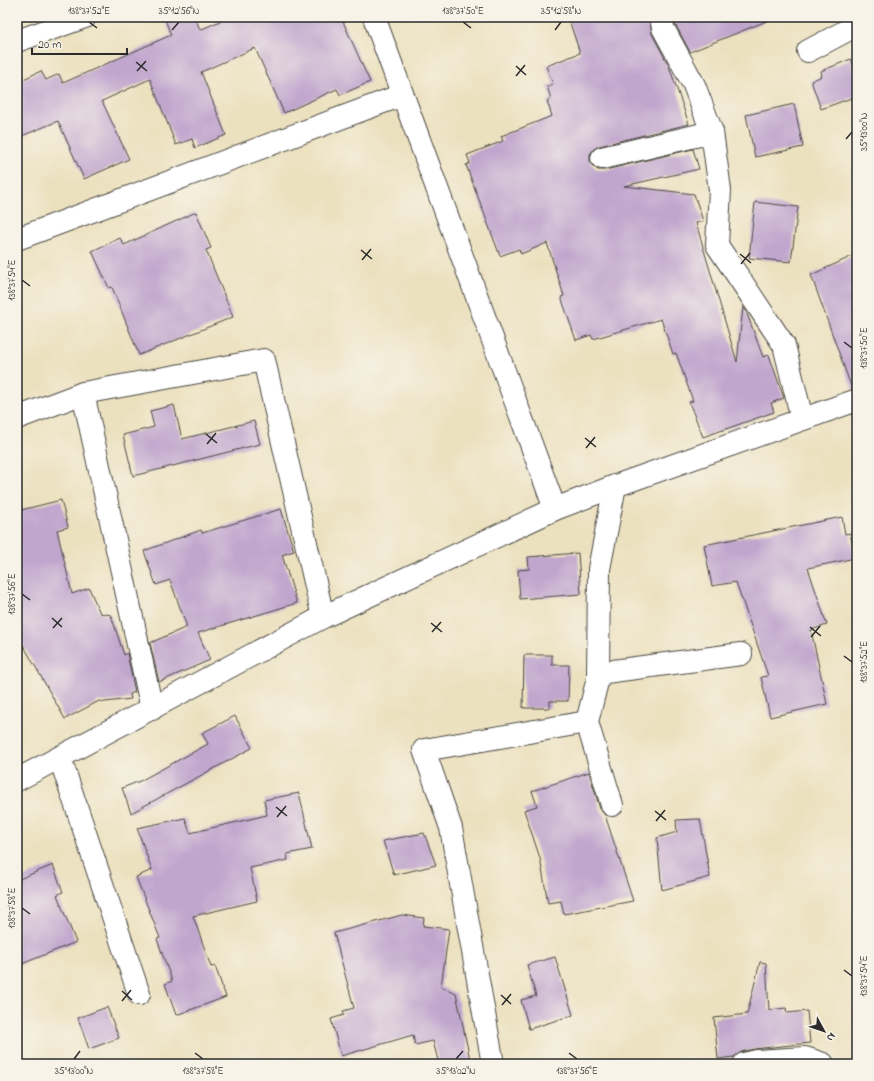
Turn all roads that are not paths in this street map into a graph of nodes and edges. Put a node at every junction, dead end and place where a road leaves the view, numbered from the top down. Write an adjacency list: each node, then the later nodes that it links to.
1 (85, 17): 5 (street)
2 (374, 17): 7 (street)
3 (661, 17): 8 (street)
4 (857, 25): 6 (street)
5 (17, 41)
6 (808, 51)
7 (402, 95): 10 (street); 16 (street)
8 (712, 132): 9 (street); 14 (street)
9 (602, 158)
10 (17, 239)
11 (83, 392): 13 (street); 17 (street); 20 (street)
12 (857, 400): 14 (street)
13 (17, 418)
14 (802, 419): 15 (street)
15 (615, 486): 16 (street); 19 (street)
16 (555, 509): 17 (street)
17 (323, 617): 20 (street)
18 (741, 654): 19 (street)
19 (598, 673): 21 (street)
20 (152, 709): 22 (street)
21 (586, 722): 24 (street); 27 (street)
22 (60, 758): 23 (street); 25 (street)
23 (17, 780)
24 (612, 805)
25 (139, 994)
26 (811, 1062): 28 (street)
27 (493, 1064)
28 (744, 1064)

